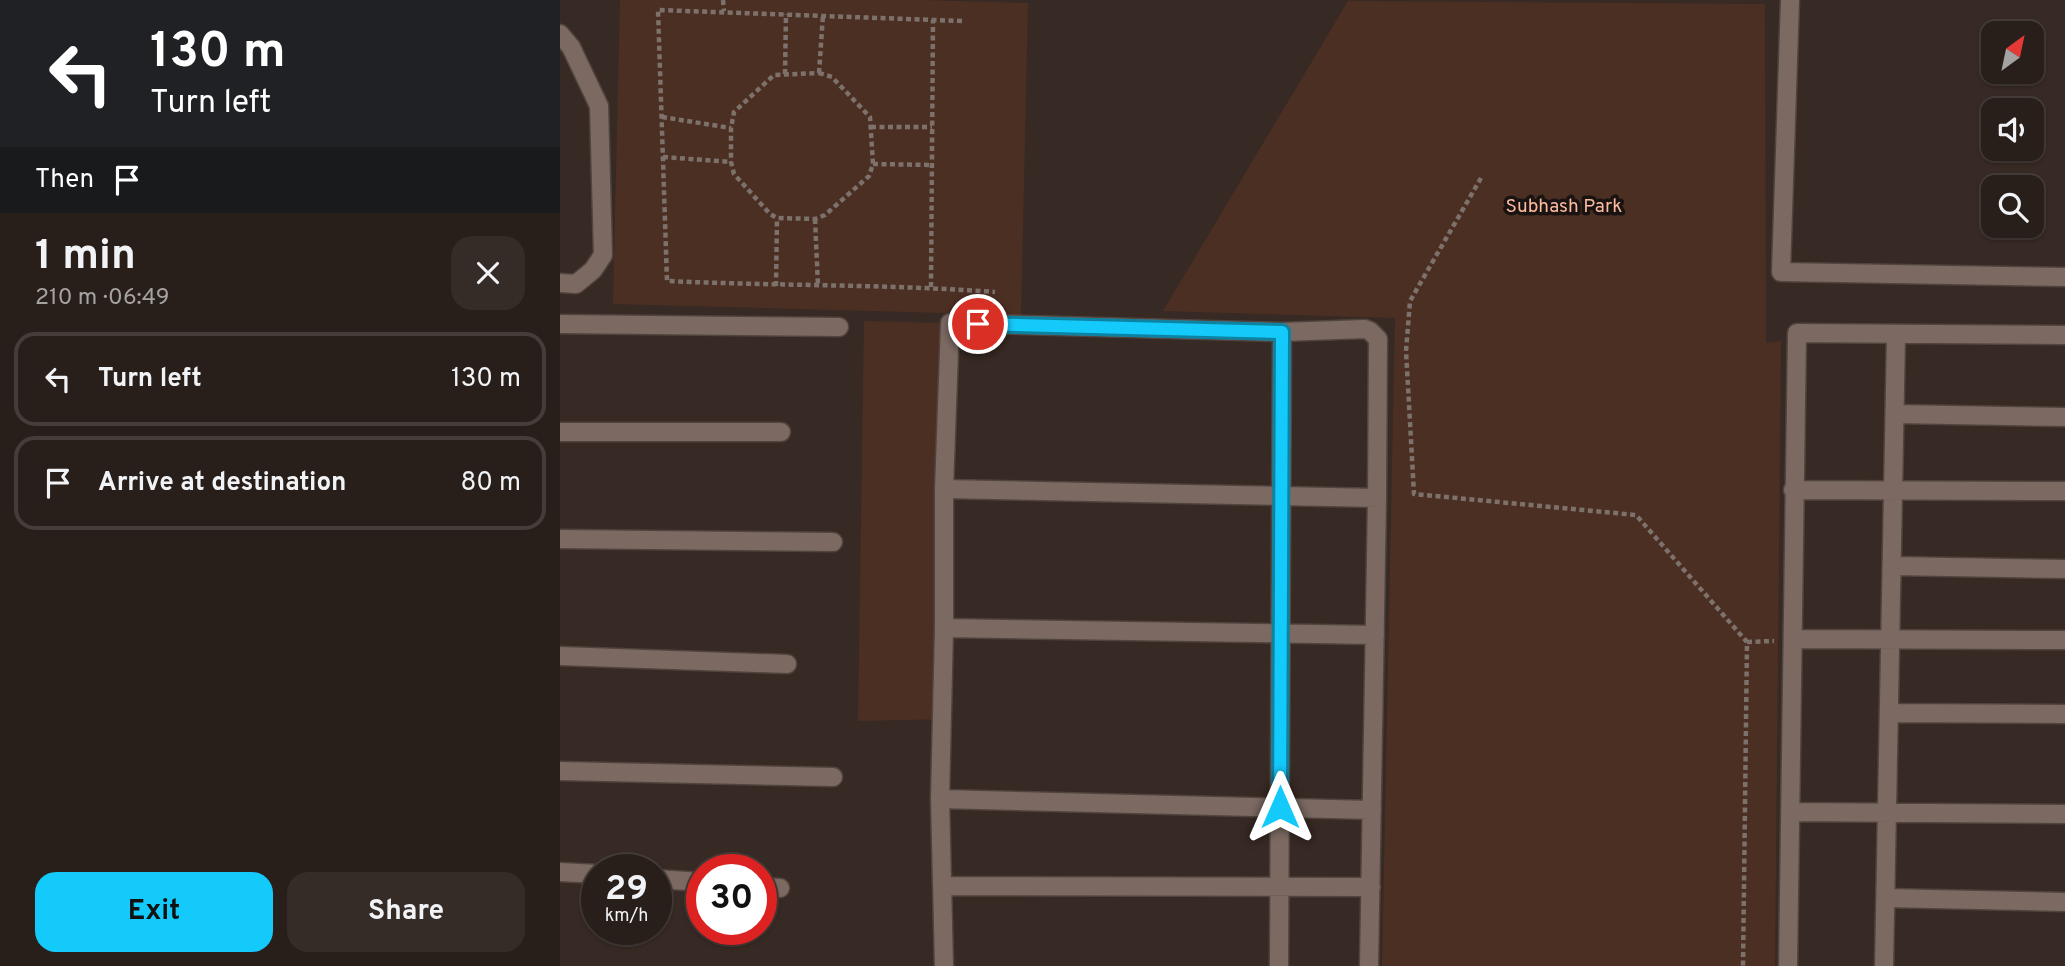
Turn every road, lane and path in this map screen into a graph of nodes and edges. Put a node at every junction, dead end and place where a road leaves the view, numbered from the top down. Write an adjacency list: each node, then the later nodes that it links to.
1 (723, 0): 3 (path)
2 (1790, 0): 22 (street)
3 (724, 11): 4 (path); 11 (path)
4 (786, 14): 5 (path); 10 (path)
5 (823, 15): 6 (path); 9 (path)
6 (933, 20): 7 (path); 13 (path)
7 (962, 21)
8 (560, 34): 23 (street)
9 (819, 73): 10 (path); 12 (path)
10 (785, 74): 14 (path)
11 (662, 117): 14 (path); 15 (path)
12 (871, 127): 13 (path); 17 (path)
13 (932, 127): 18 (path)
14 (730, 128): 16 (path)
15 (663, 157): 16 (path); 24 (path)
16 (731, 162): 20 (path)
17 (873, 164): 18 (path); 21 (path)
18 (932, 165): 26 (path)
19 (1481, 178): 77 (path)
20 (778, 218): 21 (path); 24 (path)
21 (815, 219): 25 (path)
22 (2065, 277)
23 (560, 283)
24 (776, 286): 25 (path)
25 (818, 286): 26 (path)
26 (931, 287): 27 (path)
27 (995, 292)
28 (560, 324): 29 (street)
29 (839, 327)
30 (1282, 332): 37 (street); 41 (street); 42 (street)
31 (1896, 335): 32 (street); 33 (street); 38 (street)
32 (2065, 335)
33 (1895, 414): 34 (street); 39 (street)
34 (2065, 417)
35 (560, 432): 36 (street)
36 (781, 432)
37 (944, 489): 41 (street); 47 (street)
38 (1793, 489): 39 (street); 50 (street)
39 (1893, 490): 40 (street); 45 (street)
40 (2065, 491)
41 (1281, 495): 42 (street); 48 (street)
42 (1377, 498): 49 (street)
43 (560, 539): 44 (street)
44 (833, 542)
45 (1892, 566): 46 (street); 51 (street)
46 (2065, 569)
47 (944, 628): 48 (street); 59 (street)
48 (1281, 634): 49 (street); 60 (street)
49 (1375, 635): 61 (street)
50 (1793, 639): 51 (street); 62 (street)
51 (1890, 640): 52 (street); 55 (street)
52 (2065, 640)
53 (560, 656): 54 (street)
54 (787, 664)
55 (1889, 713): 56 (street); 63 (street)
56 (2065, 714)
57 (560, 771): 58 (street)
58 (833, 777)
59 (940, 799): 60 (street); 67 (street)
60 (1280, 807): 61 (street); 71 (street)
61 (1372, 810): 68 (street)
62 (1790, 812): 63 (street); 78 (street)
63 (1887, 812): 64 (street); 72 (street)
64 (2065, 814)
65 (560, 872): 66 (street)
66 (581, 873)
67 (942, 886): 71 (street); 74 (street)
68 (1371, 887): 71 (street); 76 (street)
69 (777, 888): 70 (street)
70 (780, 888)
71 (1279, 888): 75 (street)
72 (1886, 898): 73 (street); 79 (street)
73 (2065, 902)
74 (944, 966)
75 (1279, 966)
76 (1369, 966)
77 (1743, 966)
78 (1788, 966)
79 (1884, 966)

